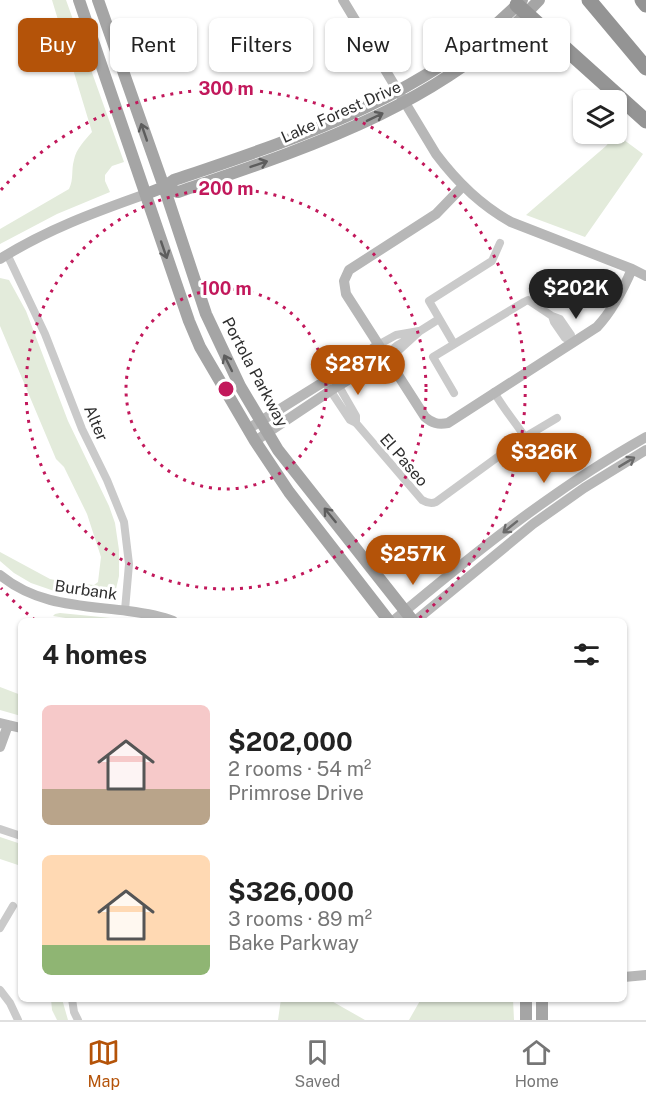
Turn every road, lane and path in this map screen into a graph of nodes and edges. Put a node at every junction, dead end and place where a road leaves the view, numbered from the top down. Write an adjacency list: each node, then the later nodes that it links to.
1 (79, 0): 15 (main road, Portola Parkway)
2 (98, 0): 14 (main road, Portola Parkway, one-way to 2)
3 (344, 0): 10 (main road)
4 (539, 0): 8 (main road, Lake Forest Drive)
5 (589, 0): 9 (highway)
6 (642, 0): 7 (highway)
7 (646, 5)
8 (522, 6): 10 (main road, Lake Forest Drive); 11 (main road, Lake Forest Drive); 12 (highway)
9 (646, 68)
10 (398, 91): 11 (main road); 14 (main road, Lake Forest Drive)
11 (405, 102): 13 (main road); 14 (main road, Lake Forest Drive, one-way to 11)
12 (646, 121)
13 (463, 186): 18 (main road); 24 (main road)
14 (164, 187): 15 (main road, Lake Forest Drive); 30 (main road, Portola Parkway, one-way to 14)
15 (146, 194): 17 (main road, Lake Forest Drive); 31 (main road, Portola Parkway, one-way to 31)
16 (500, 243): 20 (street)
17 (3, 256): 40 (street, Alter)
18 (632, 269): 19 (main road); 22 (main road)
19 (646, 276)
20 (439, 319): 21 (street); 23 (street)
21 (420, 331): 24 (street); 25 (street)
22 (571, 341): 23 (street); 27 (main road)
23 (454, 344): 28 (street)
24 (378, 345): 25 (main road); 26 (main road)
25 (386, 357): 26 (main road); 27 (main road)
26 (331, 384): 30 (main road); 32 (main road); 33 (street, El Paseo)
27 (496, 391): 33 (street)
28 (454, 393)
29 (557, 418): 33 (street, El Paseo)
30 (260, 421): 31 (main road); 32 (main road, Portola Parkway)
31 (248, 429): 35 (main road, Portola Parkway)
32 (268, 433): 35 (main road); 43 (main road, Portola Parkway, one-way to 32)
33 (525, 437)
34 (646, 437): 37 (main road)
35 (255, 441): 42 (main road, Portola Parkway)
36 (646, 450): 38 (main road, one-way to 36)
37 (579, 478): 38 (main road); 43 (main road, one-way to 43)
38 (533, 524): 43 (main road)
39 (0, 575): 40 (main road, Burbank)
40 (125, 610): 41 (main road, Burbank)
41 (163, 618)
42 (387, 618)
43 (411, 618)
44 (4, 724): 45 (main road)
45 (0, 747)
46 (0, 829): 47 (street)
47 (18, 835)
48 (14, 906): 49 (street)
49 (0, 928)
50 (646, 975): 51 (main road)
51 (627, 977)
52 (0, 990): 56 (street)
53 (72, 1002): 57 (street)
54 (526, 1002): 58 (main road)
55 (542, 1002): 59 (main road)
56 (18, 1020)
57 (78, 1020)
58 (526, 1020)
59 (542, 1020)

